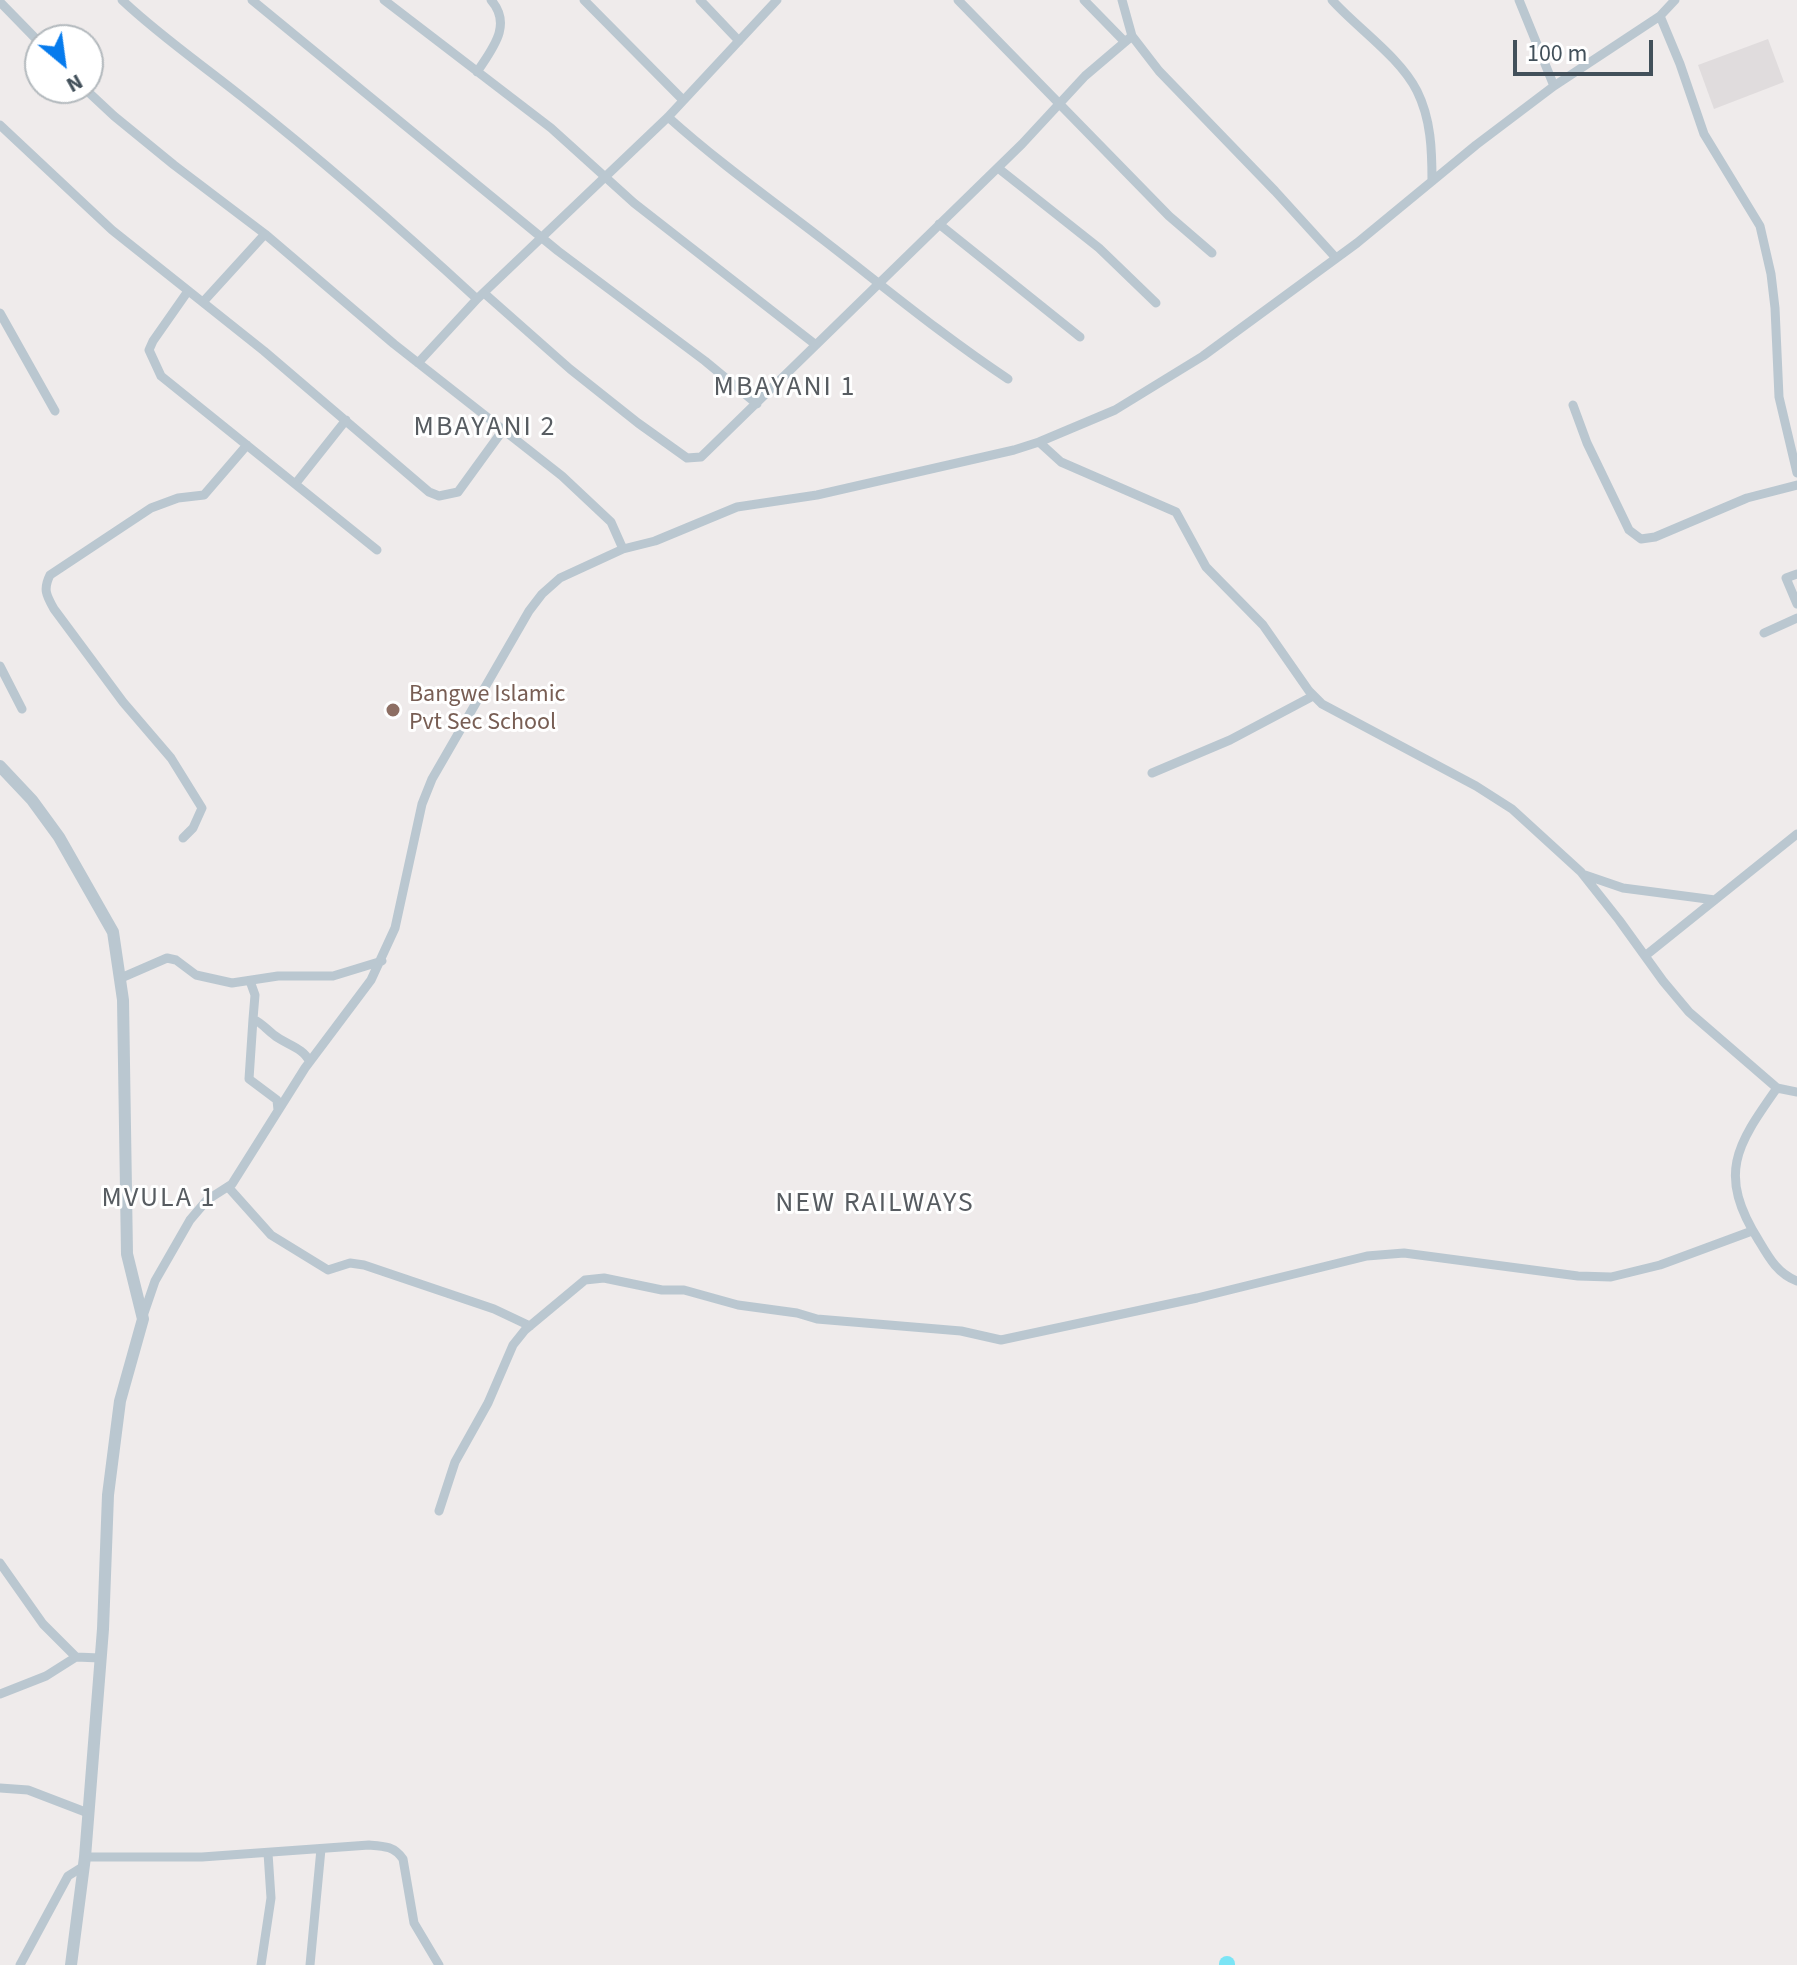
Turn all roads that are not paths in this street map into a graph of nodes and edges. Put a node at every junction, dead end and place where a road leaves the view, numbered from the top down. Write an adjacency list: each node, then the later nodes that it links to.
1 (122, 0): 36 (street)
2 (252, 0): 31 (street)
3 (384, 0): 19 (street)
4 (491, 0): 19 (street)
5 (584, 0): 21 (street)
6 (700, 0): 18 (street)
7 (777, 0): 18 (street)
8 (958, 0): 22 (street)
9 (1084, 0): 17 (street)
10 (1122, 0): 17 (street)
11 (1332, 0): 28 (street)
12 (1519, 0): 20 (street)
13 (1675, 0): 15 (street)
14 (0, 2): 16 (street)
15 (1660, 16): 20 (street); 51 (street)
16 (24, 27)
17 (1128, 39): 22 (street); 33 (street)
18 (739, 41): 21 (street)
19 (477, 72): 27 (street)
20 (1554, 86): 28 (street)
21 (683, 100): 24 (street)
22 (1059, 103): 26 (street); 32 (street)
23 (101, 104): 30 (street)
24 (668, 117): 27 (street); 34 (street)
25 (0, 125): 35 (street)
26 (998, 168): 29 (street); 38 (street)
27 (605, 177): 31 (street); 41 (street)
28 (1432, 181): 33 (street)
29 (939, 224): 34 (street); 40 (street)
30 (265, 234): 37 (street); 42 (street)
31 (542, 237): 36 (street); 44 (street)
32 (1212, 253)
33 (1336, 258): 49 (street)
34 (880, 283): 41 (street); 43 (street)
35 (188, 291): 37 (street); 50 (street)
36 (480, 296): 42 (street); 44 (street)
37 (203, 302): 47 (street)
38 (1156, 303)
39 (0, 313): 46 (street)
40 (1080, 337)
41 (816, 345): 44 (street)
42 (418, 363): 48 (street)
43 (1008, 379)
44 (757, 404)
45 (1573, 405): 53 (street)
46 (55, 411)
47 (346, 420): 48 (street); 52 (street)
48 (503, 430): 54 (street)
49 (1039, 442): 54 (street); 61 (street)
50 (247, 445): 52 (street); 66 (street)
51 (1797, 473)
52 (296, 483): 55 (street)
53 (1797, 485)
54 (623, 549): 70 (street)
55 (377, 550)
56 (1797, 574): 57 (street)
57 (1797, 604)
58 (1797, 618): 59 (street)
59 (1764, 633)
60 (0, 666): 62 (street)
61 (1313, 696): 64 (street); 67 (street)
62 (22, 709)
63 (0, 766): 71 (street)
64 (1152, 773)
65 (1797, 834): 68 (street)
66 (183, 838)
67 (1581, 872): 68 (street); 69 (street)
68 (1715, 900): 69 (street)
69 (1645, 956): 75 (street)
70 (382, 961): 72 (street); 74 (street)
71 (121, 978): 72 (street); 81 (street)
72 (250, 981): 73 (street)
73 (253, 1019): 74 (street); 77 (street)
74 (309, 1061): 77 (street)
75 (1777, 1088): 76 (street); 79 (street)
76 (1797, 1092)
77 (278, 1110): 78 (street)
78 (229, 1188): 81 (street); 82 (street)
79 (1752, 1231): 80 (street); 82 (street)
80 (1797, 1281)
81 (143, 1319): 86 (street)
82 (530, 1326): 83 (street)
83 (439, 1511)
84 (0, 1563): 85 (street)
85 (76, 1657): 86 (street); 87 (street)
86 (100, 1658): 89 (street)
87 (0, 1694)
88 (0, 1788): 89 (street)
89 (88, 1813): 92 (street)
90 (321, 1849): 91 (street); 96 (street); 97 (street)
91 (268, 1853): 92 (street); 95 (street)
92 (84, 1862): 93 (street); 94 (street)
93 (20, 1965)
94 (71, 1965)
95 (261, 1965)
96 (310, 1965)
97 (439, 1965)

